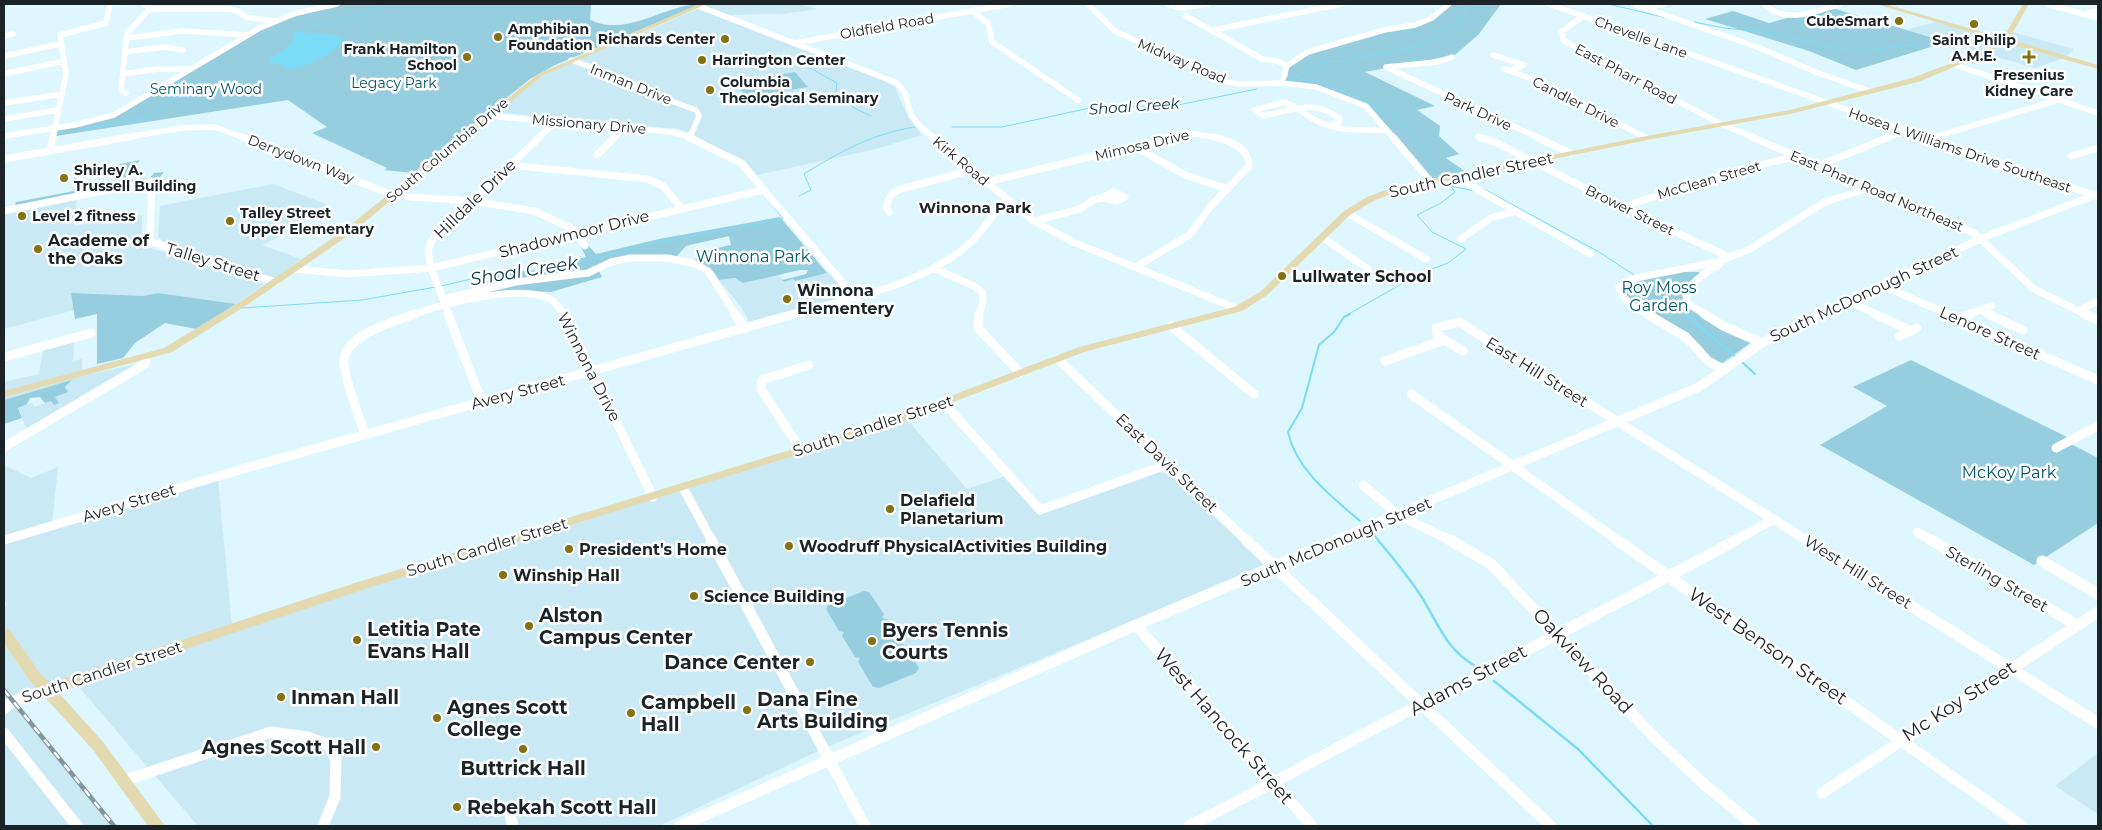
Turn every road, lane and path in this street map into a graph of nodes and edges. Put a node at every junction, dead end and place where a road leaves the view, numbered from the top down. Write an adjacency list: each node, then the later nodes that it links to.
1 (110, 4): 40 (street)
2 (144, 4): 24 (street)
3 (337, 4): 20 (street)
4 (979, 4): 22 (street)
5 (1010, 4): 22 (street, Oldfield Road)
6 (1088, 4): 57 (street, Midway Road)
7 (1168, 4): 8 (street)
8 (1209, 4)
9 (1342, 4): 33 (street)
10 (1448, 4): 49 (street)
11 (1549, 4): 30 (street, Chevelle Lane)
12 (1633, 4): 23 (street)
13 (1664, 4): 23 (street)
14 (1764, 4): 15 (street)
15 (1840, 4)
16 (1879, 4): 38 (main road)
17 (2026, 4): 38 (main road)
18 (2047, 4): 28 (street)
19 (701, 5): 39 (street, Kirk Road); 46 (main road, South Columbia Drive)
20 (314, 6): 32 (street)
21 (206, 8): 24 (street); 27 (street); 32 (street)
22 (986, 8): 26 (street, Oldfield Road)
23 (1645, 8): 58 (street)
24 (150, 9): 37 (street)
25 (2098, 10): 28 (street)
26 (972, 11): 39 (street, Oldfield Road); 61 (street)
27 (194, 14)
28 (2083, 14): 31 (street)
29 (1186, 16): 33 (street)
30 (1584, 16): 64 (street, Chevelle Lane); 72 (street, East Pharr Road)
31 (2098, 18)
32 (275, 21): 35 (street)
33 (1213, 30): 49 (street)
34 (13, 34): 36 (street)
35 (247, 35): 37 (street); 53 (street)
36 (4, 36)
37 (127, 38): 42 (street)
38 (2005, 40): 48 (main road, South Candler Street); 51 (main road)
39 (794, 43): 94 (street, Kirk Road)
40 (60, 44): 44 (street); 47 (street)
41 (183, 50): 42 (street)
42 (125, 52): 56 (street)
43 (1493, 55): 54 (street)
44 (4, 56)
45 (1452, 57): 50 (street)
46 (570, 60): 69 (main road, South Columbia Drive); 79 (street, Inman Drive)
47 (64, 61): 55 (street); 60 (street)
48 (1954, 65): 58 (main road, South Candler Street); 62 (street)
49 (1287, 66): 57 (street)
50 (1386, 67): 86 (street, Park Drive)
51 (2098, 67)
52 (1504, 68): 54 (street, Candler Drive)
53 (189, 69): 56 (street); 65 (street)
54 (1510, 71): 81 (street, Candler Drive)
55 (4, 74)
56 (123, 74): 59 (street)
57 (1282, 83): 76 (street, Midway Road)
58 (1869, 91): 64 (main road, South Candler Street)
59 (126, 93)
60 (62, 94): 63 (street); 67 (street)
61 (1078, 100)
62 (2058, 100): 68 (street); 82 (street)
63 (4, 102)
64 (1823, 103): 72 (main road, South Candler Street); 77 (street, Hosea L Williams Drive Southeast)
65 (124, 109): 73 (street)
66 (1297, 109): 66 (street); 74 (street); 74 (street)
67 (58, 110): 70 (street); 73 (street)
68 (2098, 113)
69 (488, 116): 71 (street, Missionary Drive); 102 (main road, South Columbia Drive)
70 (4, 119)
71 (557, 121): 75 (street, Missionary Drive); 92 (street, Hilldale Drive)
72 (1721, 124): 81 (main road, South Candler Street); 88 (street, East Pharr Road Northeast)
73 (55, 126): 78 (street); 85 (street)
74 (1329, 126): 76 (street)
75 (625, 127): 79 (street, Missionary Drive); 87 (street)
76 (1387, 130): 96 (street, Midway Road)
77 (1905, 131): 82 (street, Hosea L Williams Drive Southeast); 93 (street)
78 (4, 135)
79 (690, 137): 101 (street)
80 (1478, 137): 91 (street, Brower Street)
81 (1647, 138): 86 (main road, South Candler Street)
82 (1929, 140): 103 (street, Hosea L Williams Drive Southeast)
83 (1134, 146): 98 (street, Mimosa Drive); 100 (street); 100 (street, Mimosa Drive)
84 (2098, 148): 89 (street)
85 (50, 151): 90 (street, Derrydown Way); 102 (street, Derrydown Way)
86 (1570, 153): 91 (main road, South Candler Street)
87 (597, 155)
88 (1796, 156): 93 (street, East Pharr Road Northeast); 107 (street, McClean Street)
89 (2071, 156)
90 (4, 158)
91 (1531, 162): 95 (main road, South Candler Street); 107 (street, Brower Street)
92 (509, 165): 106 (street, Hilldale Drive); 108 (street)
93 (1818, 166): 99 (street, East Pharr Road Northeast)
94 (972, 170): 98 (street, Kirk Road); 112 (street)
95 (1456, 176): 96 (main road, South Candler Street); 111 (street)
96 (1439, 180): 114 (main road, South Candler Street)
97 (152, 181): 110 (street); 129 (street, Talley Street)
98 (987, 182): 105 (street, Kirk Road)
99 (1869, 188): 118 (street, East Pharr Road Northeast); 122 (street)
100 (1228, 189): 124 (street, Mimosa Drive)
101 (763, 190): 108 (street, Shadowmoor Drive); 131 (street)
102 (393, 194): 106 (street, Derrydown Way); 127 (main road, South Columbia Drive)
103 (2097, 196): 118 (street, South McDonough Street)
104 (1102, 198): 115 (street)
105 (1007, 199): 109 (street, Kirk Road); 113 (street, Avery Street)
106 (472, 201): 116 (street, Derrydown Way); 125 (street, Hilldale Drive)
107 (1622, 207): 122 (street, Brower Street)
108 (681, 208): 116 (street, Shadowmoor Drive)
109 (1021, 210): 113 (street); 115 (street, Kirk Road)
110 (4, 211)
111 (1516, 211): 119 (street); 121 (street)
112 (889, 212)
113 (996, 212): 126 (street, Avery Street)
114 (1347, 213): 117 (main road, South Candler Street); 123 (street)
115 (1034, 221): 124 (street, Kirk Road)
116 (576, 234): 120 (street, Derrydown Way); 125 (street, Shadowmoor Drive)
117 (1322, 237): 128 (street); 136 (main road, South Candler Street)
118 (1982, 238): 130 (street, South McDonough Street); 138 (street, East Pharr Road Northeast)
119 (1461, 239)
120 (585, 246)
121 (1590, 254)
122 (1729, 257): 147 (street); 153 (street)
123 (1426, 259)
124 (1136, 267): 136 (street, Kirk Road)
125 (431, 268): 127 (street, Shadowmoor Drive); 134 (street, Hilldale Drive)
126 (933, 268): 131 (street, Avery Street); 157 (street)
127 (294, 269): 129 (main road, South Columbia Drive)
128 (1368, 269)
129 (276, 282): 150 (main road, South Columbia Drive)
130 (1881, 285): 132 (street, South McDonough Street); 139 (street, Lenore Street)
131 (856, 298): 142 (street, Avery Street)
132 (1846, 300): 145 (street); 147 (street, South McDonough Street)
133 (2098, 301): 138 (street)
134 (445, 303): 142 (street); 156 (street, Winnona Drive); 163 (street, Hilldale Drive); 167 (street, Winnona Drive)
135 (1991, 306): 137 (street)
136 (1238, 309): 141 (main road, South Candler Street)
137 (1980, 310): 139 (street); 143 (street)
138 (2078, 311): 140 (street, East Pharr Road Northeast)
139 (1957, 319): 159 (street, Lenore Street)
140 (2098, 320)
141 (1171, 326): 151 (main road, South Candler Street); 161 (street)
142 (745, 329): 156 (street, Avery Street)
143 (2023, 330)
144 (90, 334): 149 (street)
145 (1898, 336)
146 (1444, 340): 148 (street); 152 (street); 165 (street, East Hill Street)
147 (1762, 343): 155 (street, South McDonough Street)
148 (1463, 352)
149 (4, 357)
150 (145, 358): 160 (main road); 168 (street, South Columbia Drive)
151 (1058, 360): 157 (main road, South Candler Street); 171 (street, East Davis Street)
152 (1385, 361)
153 (1708, 361): 155 (street); 158 (street)
154 (809, 365): 170 (street)
155 (1725, 370): 158 (street, South McDonough Street)
156 (592, 372): 163 (street, Avery Street); 175 (street, Winnona Drive)
157 (1020, 373): 164 (main road, South Candler Street)
158 (1711, 379): 165 (street, South McDonough Street)
159 (2098, 380)
160 (4, 394)
161 (1254, 394)
162 (1411, 394): 172 (street, West Benson Street)
163 (482, 402): 167 (street, Avery Street)
164 (944, 403): 170 (main road, South Candler Street); 171 (street)
165 (1617, 421): 172 (street, South McDonough Street); 177 (street, West Hill Street)
166 (2098, 427): 169 (street)
167 (365, 435): 179 (street, Avery Street)
168 (4, 447)
169 (2056, 448)
170 (801, 450): 174 (main road, South Candler Street)
171 (1169, 464): 181 (street, East Davis Street)
172 (1514, 466): 176 (street, South McDonough Street); 182 (street, West Benson Street)
173 (1363, 485): 176 (street, Oakview Road)
174 (683, 488): 175 (main road, South Candler Street); 196 (street)
175 (653, 497): 190 (main road, South Candler Street)
176 (1398, 515): 181 (street, South McDonough Street); 188 (street, Oakview Road)
177 (1774, 519): 182 (street, Adams Street); 189 (street, West Hill Street)
178 (1917, 532): 186 (street, Sterling Street)
179 (4, 540)
180 (2042, 561): 183 (street)
181 (1276, 568): 185 (street, South McDonough Street); 192 (street, East Davis Street)
182 (1669, 577): 188 (street, Adams Street); 195 (street, West Benson Street)
183 (2098, 594)
184 (2098, 612): 186 (street, Mc Koy Street)
185 (1136, 626): 196 (street, South McDonough Street); 198 (street, West Hancock Street)
186 (2076, 626): 189 (street, Mc Koy Street)
187 (4, 633): 190 (main road)
188 (1557, 633): 192 (street, Adams Street); 212 (street, Oakview Road)
189 (2010, 668): 193 (street, West Hill Street); 195 (street, Mc Koy Street)
190 (47, 690): 191 (street, South Candler Street); 197 (main road)
191 (7, 704)
192 (1422, 704): 198 (street, Adams Street); 211 (street, East Davis Street)
193 (2098, 723)
194 (4, 733): 202 (street)
195 (1901, 739): 199 (street, Mc Koy Street); 213 (street, West Benson Street)
196 (830, 760): 207 (street, South McDonough Street); 208 (street)
197 (123, 781): 200 (main road); 205 (street)
198 (1274, 784): 209 (street, Adams Street); 210 (street, West Hancock Street)
199 (1822, 792)
200 (141, 804): 203 (main road); 204 (main road)
201 (509, 811): 206 (street)
202 (77, 826)
203 (157, 826)
204 (164, 826)
205 (323, 826)
206 (513, 826)
207 (680, 826)
208 (865, 826)
209 (1189, 826)
210 (1312, 826)
211 (1551, 826)
212 (1755, 826)
213 (2022, 826)

